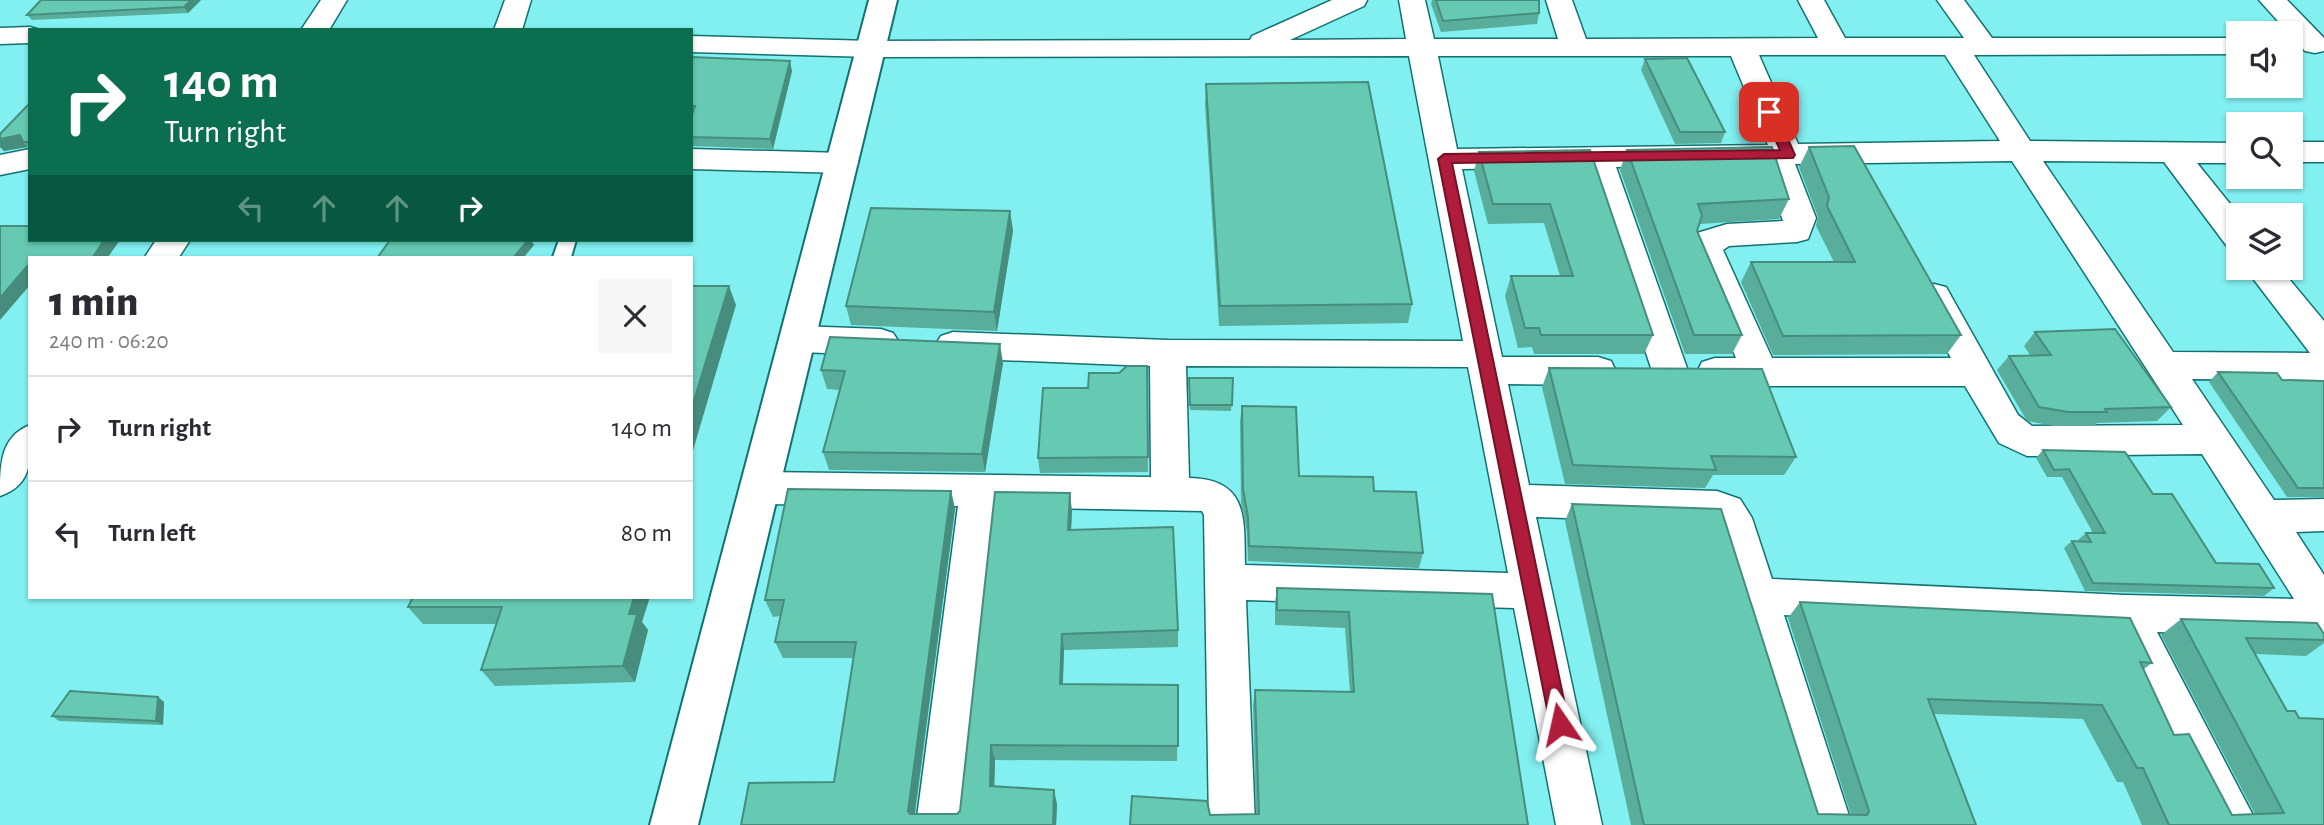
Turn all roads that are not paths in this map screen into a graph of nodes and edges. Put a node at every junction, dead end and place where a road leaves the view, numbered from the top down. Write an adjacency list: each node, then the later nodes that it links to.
1 (334, 0): 10 (street)
2 (518, 0): 11 (street)
3 (883, 0): 23 (street)
4 (1354, 0): 17 (street)
5 (1412, 0): 21 (street)
6 (1559, 0): 18 (street)
7 (1811, 0): 20 (street)
8 (1950, 0): 22 (street)
9 (2272, 0): 16 (street)
10 (316, 28)
11 (509, 28)
12 (0, 36): 13 (street)
13 (28, 36)
14 (693, 44): 23 (street)
15 (2226, 46): 22 (street)
16 (2310, 46)
17 (1251, 47): 21 (street); 23 (street)
18 (1575, 47): 19 (street); 21 (street)
19 (1741, 47): 20 (street); 28 (street)
20 (1836, 47): 22 (street)
21 (1423, 48): 34 (street)
22 (1970, 48): 24 (street)
23 (872, 49): 35 (street)
24 (2020, 151): 29 (street); 30 (street); 47 (street)
25 (2303, 152): 26 (street)
26 (2324, 152)
27 (2226, 153): 30 (street)
28 (1782, 154): 29 (street); 31 (street); 50 (street)
29 (1856, 154): 37 (street)
30 (2174, 154): 38 (street)
31 (1597, 156): 34 (street); 49 (street)
32 (28, 159): 36 (street)
33 (693, 159): 35 (street)
34 (1444, 159): 46 (street)
35 (844, 163): 43 (street)
36 (0, 165)
37 (1875, 190)
38 (2226, 221)
39 (172, 242): 40 (street)
40 (162, 256)
41 (1915, 262): 51 (street)
42 (2272, 280): 44 (street)
43 (797, 339): 45 (street); 55 (street)
44 (2324, 346)
45 (1168, 353): 46 (street); 57 (street)
46 (1485, 362): 49 (street); 58 (street)
47 (2164, 365): 48 (street); 52 (street)
48 (2324, 367)
49 (1670, 371): 50 (street)
50 (1760, 372): 51 (street)
51 (1977, 372): 52 (street)
52 (2214, 439): 60 (street)
53 (28, 443): 54 (street)
54 (0, 480)
55 (759, 488): 56 (street); 67 (street)
56 (979, 490): 57 (street); 68 (street)
57 (1170, 494): 61 (street)
58 (1513, 499): 62 (street); 63 (street)
59 (2324, 515): 60 (street)
60 (2265, 517): 64 (street)
61 (1225, 582): 62 (street); 69 (street)
62 (1533, 592): 70 (street)
63 (1757, 596): 65 (street); 71 (street)
64 (2324, 610)
65 (2125, 613): 66 (street); 72 (street)
66 (2324, 618)
67 (674, 825)
68 (939, 825)
69 (1232, 825)
70 (1579, 825)
71 (1829, 825)
72 (2235, 825)

